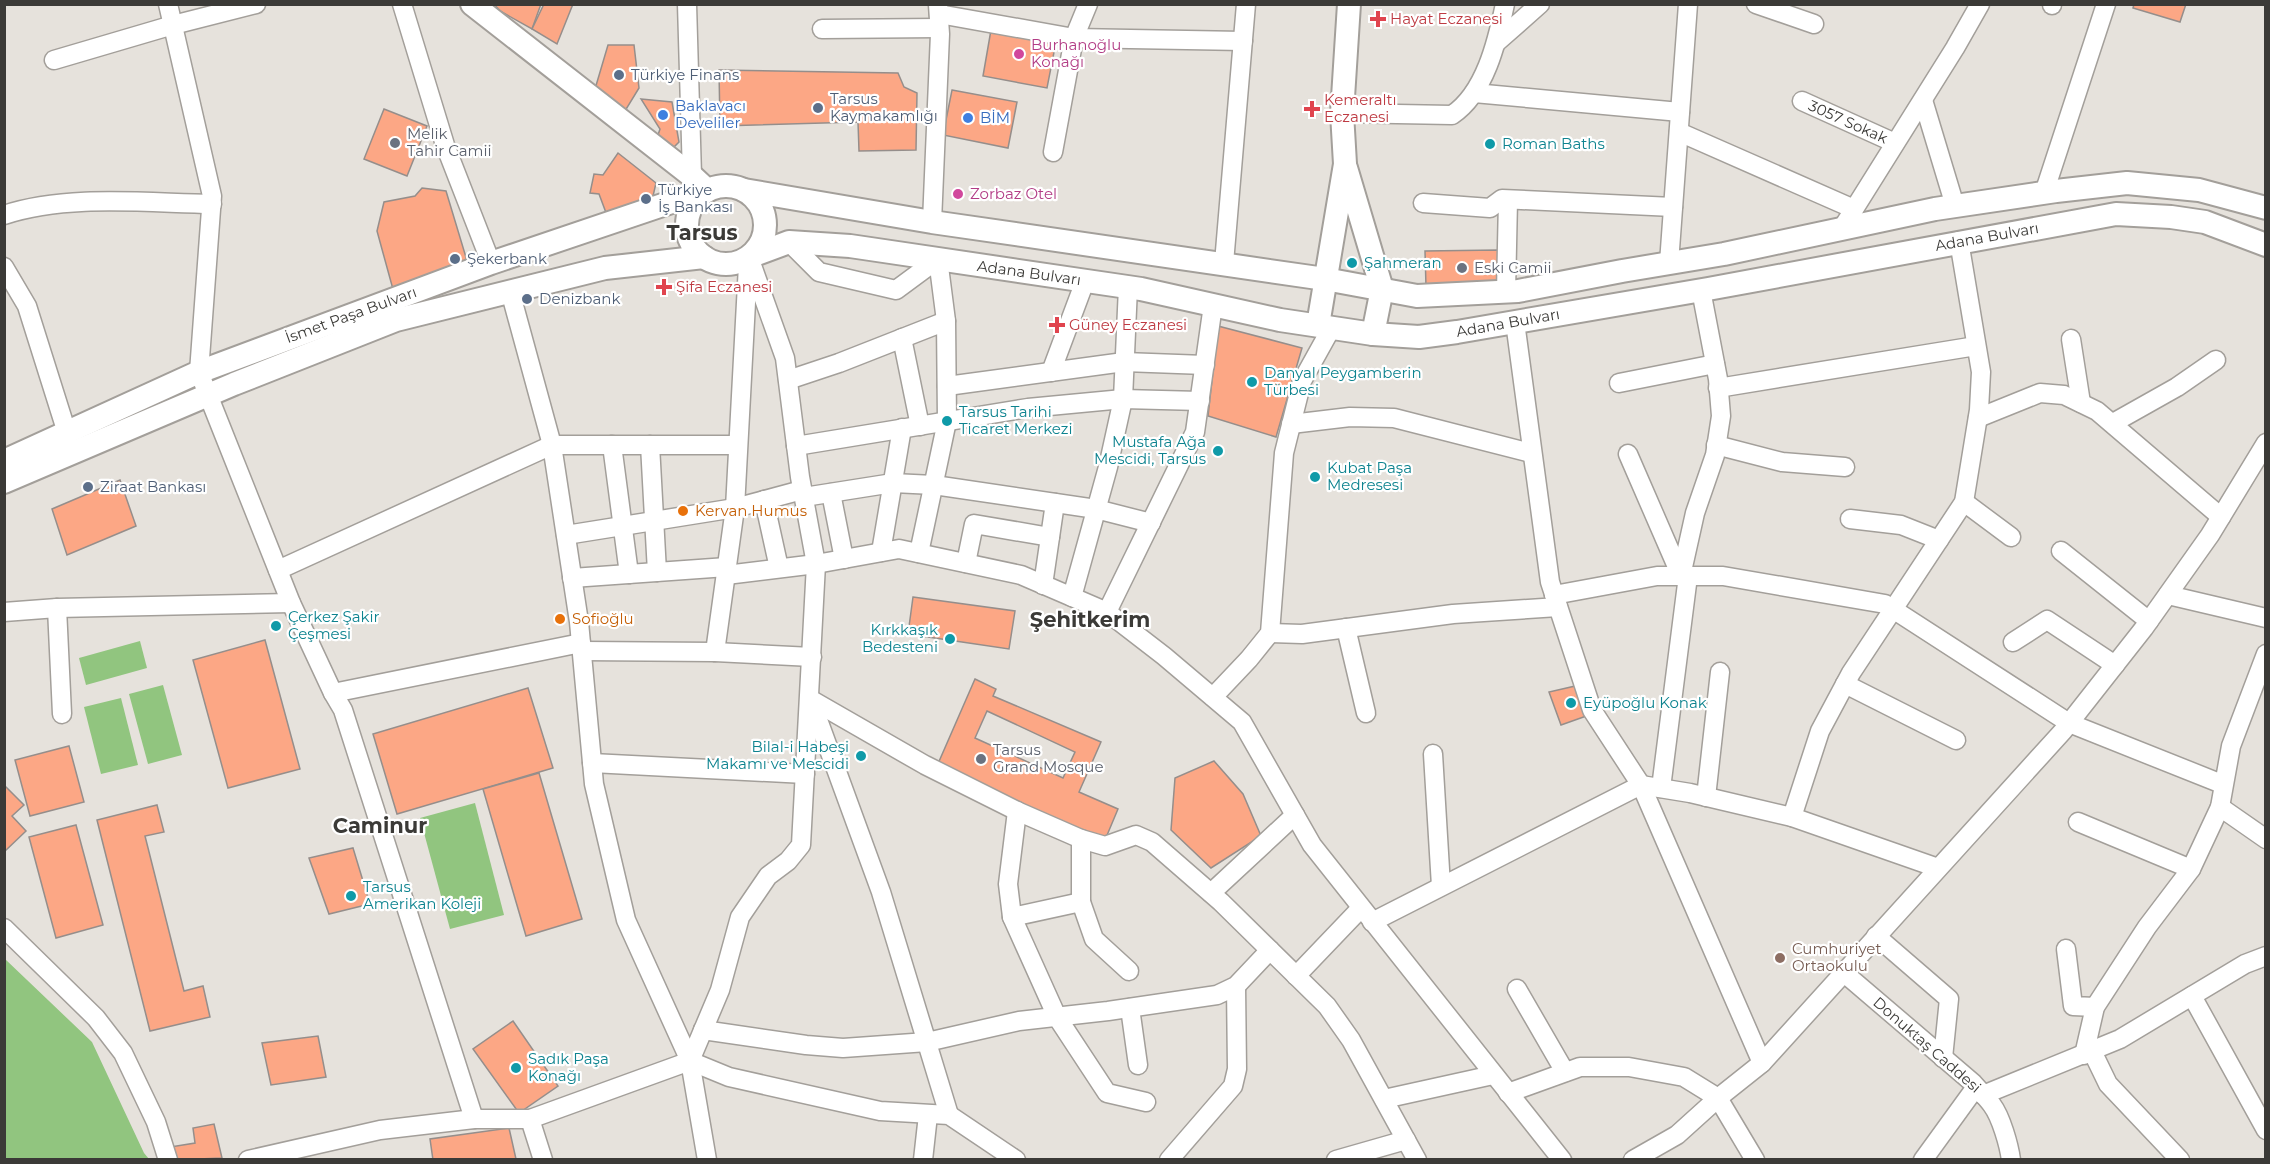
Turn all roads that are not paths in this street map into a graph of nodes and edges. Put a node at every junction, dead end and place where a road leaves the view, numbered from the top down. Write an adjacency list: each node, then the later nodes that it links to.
1 (168, 4): 17 (street)
2 (256, 4): 17 (street)
3 (402, 4): 51 (street)
4 (472, 4): 32 (main road)
5 (1088, 4): 19 (street)
6 (1246, 4): 20 (street)
7 (1349, 4): 27 (main road)
8 (1505, 4): 21 (street)
9 (1540, 4): 21 (street)
10 (1688, 4): 26 (street)
11 (1756, 4): 16 (street)
12 (1980, 4): 24 (street)
13 (2106, 4): 34 (street)
14 (684, 6): 32 (street)
15 (939, 16): 18 (street); 19 (street); 43 (street)
16 (1814, 24)
17 (173, 25): 22 (street); 37 (street)
18 (822, 29)
19 (1074, 38): 20 (street); 30 (street)
20 (1243, 41): 52 (street)
21 (1497, 42): 23 (street)
22 (54, 60)
23 (1474, 93): 26 (street); 27 (street)
24 (1923, 100): 29 (street); 38 (street)
25 (1802, 101): 29 (street, 3057 Sokak)
26 (1680, 112): 28 (street)
27 (1342, 113): 31 (main road)
28 (1679, 132): 39 (street); 41 (street)
29 (1895, 143): 41 (street)
30 (1053, 152)
31 (1345, 164): 55 (main road); 58 (main road)
32 (699, 183): 33 (main road); 48 (main road); 51 (main road, İsmet Paşa Bulvarı)
33 (744, 190): 43 (main road, Adana Bulvarı); 49 (main road)
34 (2044, 193): 38 (main road, Adana Bulvarı); 40 (main road, Adana Bulvarı)
35 (1508, 200): 36 (street); 39 (street); 61 (street)
36 (1423, 203)
37 (212, 204): 42 (street); 74 (street)
38 (1955, 206): 44 (main road, Adana Bulvarı)
39 (1673, 207): 53 (street)
40 (2265, 208)
41 (1854, 209): 44 (street)
42 (4, 215)
43 (932, 222): 52 (main road, Adana Bulvarı)
44 (1841, 230): 53 (main road, Adana Bulvarı)
45 (789, 242): 49 (main road, Adana Bulvarı); 50 (main road, Adana Bulvarı); 50 (street)
46 (1959, 242): 47 (main road, Adana Bulvarı); 59 (main road, Adana Bulvarı); 69 (street)
47 (2265, 245)
48 (704, 257): 49 (main road); 60 (main road)
49 (749, 257): 76 (street); 93 (street)
50 (938, 259): 56 (main road, Adana Bulvarı); 63 (street)
51 (491, 263): 74 (main road, İsmet Paşa Bulvarı)
52 (1224, 263): 55 (main road, Adana Bulvarı)
53 (1669, 263): 61 (main road, Adana Bulvarı)
54 (4, 267): 89 (street)
55 (1324, 279): 58 (main road, Adana Bulvarı); 65 (main road)
56 (1085, 281): 57 (main road, Adana Bulvarı); 75 (street)
57 (1128, 287): 62 (main road, Adana Bulvarı); 71 (street)
58 (1382, 289): 61 (main road, Adana Bulvarı); 66 (main road)
59 (1701, 290): 64 (main road, Adana Bulvarı); 72 (street)
60 (510, 291): 80 (main road); 90 (street)
61 (1506, 292)
62 (1213, 305): 65 (main road, Adana Bulvarı); 73 (street)
63 (946, 321): 67 (street); 78 (street)
64 (1515, 322): 66 (main road, Adana Bulvarı); 97 (street)
65 (1325, 326): 66 (main road, Adana Bulvarı); 87 (street)
66 (1373, 334)
67 (902, 338): 76 (street); 88 (street)
68 (2071, 339): 83 (street)
69 (1976, 346): 79 (street); 84 (street)
70 (2216, 360): 86 (street)
71 (1125, 362): 73 (street); 75 (street); 81 (street)
72 (1715, 364): 77 (street); 79 (street)
73 (1205, 365): 82 (street)
74 (199, 372): 80 (street); 89 (main road, İsmet Paşa Bulvarı)
75 (1051, 372): 78 (street)
76 (788, 380): 95 (street)
77 (1619, 383)
78 (947, 386): 85 (street)
79 (1718, 388): 94 (street)
80 (207, 394): 101 (main road); 127 (street)
81 (1123, 399): 82 (street); 85 (street); 110 (street)
82 (1200, 401): 114 (street)
83 (2082, 403): 84 (street); 86 (street)
84 (1978, 418): 107 (street)
85 (947, 421): 88 (street); 103 (street)
86 (2113, 423): 111 (street)
87 (1291, 424): 97 (street); 145 (street)
88 (911, 427): 95 (street); 102 (street)
89 (67, 433): 99 (main road, İsmet Paşa Bulvarı)
90 (552, 445): 91 (street); 116 (street); 127 (street)
91 (612, 445): 92 (street); 115 (street)
92 (650, 445): 93 (street); 113 (street)
93 (737, 445): 109 (street)
94 (1716, 445): 100 (street); 131 (street)
95 (796, 446): 104 (street)
96 (2264, 448): 111 (street)
97 (1531, 453): 136 (street)
98 (1628, 454): 131 (street)
99 (4, 461)
100 (1845, 467)
101 (4, 482)
102 (893, 483): 103 (street); 105 (street); 121 (street)
103 (934, 485): 108 (street); 122 (street)
104 (803, 493): 105 (street); 106 (street); 125 (street)
105 (831, 493): 123 (street)
106 (764, 500): 109 (street); 126 (street)
107 (1964, 502): 118 (street); 119 (street)
108 (1054, 503): 110 (street); 117 (street)
109 (735, 508): 113 (street); 128 (street)
110 (1096, 509): 114 (street); 135 (street)
111 (2221, 517): 134 (street)
112 (1850, 519): 119 (street)
113 (654, 521): 115 (street); 129 (street)
114 (1151, 523): 141 (street)
115 (623, 526): 116 (street); 130 (street)
116 (566, 535): 132 (street)
117 (1050, 537): 124 (street); 133 (street)
118 (2011, 537)
119 (1939, 540): 139 (street)
120 (2061, 551): 143 (street)
121 (881, 552): 122 (street); 123 (street)
122 (920, 553): 124 (street)
123 (844, 559): 125 (street)
124 (966, 563): 133 (street)
125 (816, 564): 126 (street); 150 (street)
126 (779, 568): 128 (street)
127 (278, 570): 137 (street)
128 (726, 571): 129 (street); 148 (street)
129 (657, 572): 130 (street)
130 (630, 574): 132 (street)
131 (1685, 576): 136 (street); 139 (street); 166 (street)
132 (572, 578): 147 (street)
133 (1043, 585): 135 (street)
134 (2168, 595): 142 (street); 143 (street)
135 (1072, 597): 141 (street)
136 (1556, 601): 144 (street); 165 (street)
137 (291, 603): 138 (street); 154 (street)
138 (57, 608): 140 (street); 158 (street)
139 (1893, 609): 153 (street); 159 (street)
140 (4, 612)
141 (1107, 612): 155 (street)
142 (2265, 618)
143 (2150, 621): 151 (street)
144 (1346, 628): 145 (street); 157 (street)
145 (1270, 633): 155 (street)
146 (2013, 642): 151 (street)
147 (581, 647): 148 (street); 154 (street); 162 (street)
148 (715, 652): 150 (street)
149 (2265, 654): 164 (street)
150 (812, 657): 156 (street)
151 (2115, 665): 159 (street)
152 (1720, 672): 167 (street)
153 (1845, 684): 160 (street); 171 (street)
154 (333, 693): 212 (street)
155 (1213, 697): 170 (street)
156 (810, 699): 163 (street); 169 (street); 197 (street)
157 (1365, 713)
158 (62, 714)
159 (2069, 723): 164 (street); 175 (street)
160 (1956, 740)
161 (1433, 754): 177 (street)
162 (592, 763): 163 (street); 200 (street)
163 (805, 774): 196 (street)
164 (2222, 784): 168 (street)
165 (1641, 785): 166 (street); 177 (street); 201 (street)
166 (1661, 788): 167 (street)
167 (1706, 797): 171 (street)
168 (2220, 807): 173 (street); 176 (street)
169 (1017, 811): 174 (street); 181 (street)
170 (1295, 815): 178 (street); 180 (street)
171 (1792, 817): 175 (street)
172 (2078, 822): 176 (street)
173 (2263, 833)
174 (1081, 838): 178 (street); 179 (street)
175 (1938, 868): 183 (street)
176 (2191, 870): 193 (street)
177 (1442, 886): 180 (street)
178 (1210, 893): 185 (street)
179 (1081, 902): 181 (street); 187 (street)
180 (1366, 915): 189 (street); 204 (street)
181 (1012, 917): 195 (street)
182 (4, 928): 216 (street)
183 (1876, 936): 188 (street); 199 (street)
184 (2066, 949): 193 (street)
185 (1270, 950): 189 (street); 190 (street)
186 (2264, 960): 192 (street)
187 (1129, 971)
188 (1843, 972): 199 (street, Donuktaş Caddesi); 201 (street)
189 (1296, 976): 208 (street)
190 (1236, 986): 194 (street); 222 (street)
191 (1517, 989): 203 (street)
192 (2192, 996): 198 (street); 214 (street)
193 (2095, 1007): 198 (street)
194 (1130, 1008): 195 (street); 202 (street)
195 (1057, 1017): 197 (street); 209 (street)
196 (703, 1030): 197 (street); 200 (street)
197 (927, 1042): 211 (street)
198 (2088, 1053): 205 (street); 230 (street)
199 (1943, 1058): 205 (street, Donuktaş Caddesi)
200 (690, 1062): 210 (street); 213 (street); 219 (street)
201 (1762, 1063): 207 (street)
202 (1138, 1065)
203 (1565, 1072): 206 (street); 207 (street)
204 (1493, 1075): 206 (street); 208 (street)
205 (1980, 1091): 228 (street); 229 (street, Donuktaş Caddesi)
206 (1508, 1093): 225 (street)
207 (1718, 1098): 226 (street); 227 (street)
208 (1384, 1099): 215 (street)
209 (1146, 1102)
210 (928, 1115): 211 (street); 220 (street)
211 (949, 1115): 221 (street)
212 (474, 1119): 213 (street); 217 (street)
213 (530, 1119): 218 (street)
214 (2265, 1130)
215 (1406, 1140): 223 (street); 224 (street)
216 (168, 1160)
217 (248, 1160)
218 (543, 1160)
219 (707, 1160)
220 (923, 1160)
221 (1016, 1160)
222 (1169, 1160)
223 (1336, 1160)
224 (1416, 1160)
225 (1562, 1160)
226 (1633, 1160)
227 (1755, 1160)
228 (1923, 1160)
229 (2011, 1160)
230 (2180, 1160)

